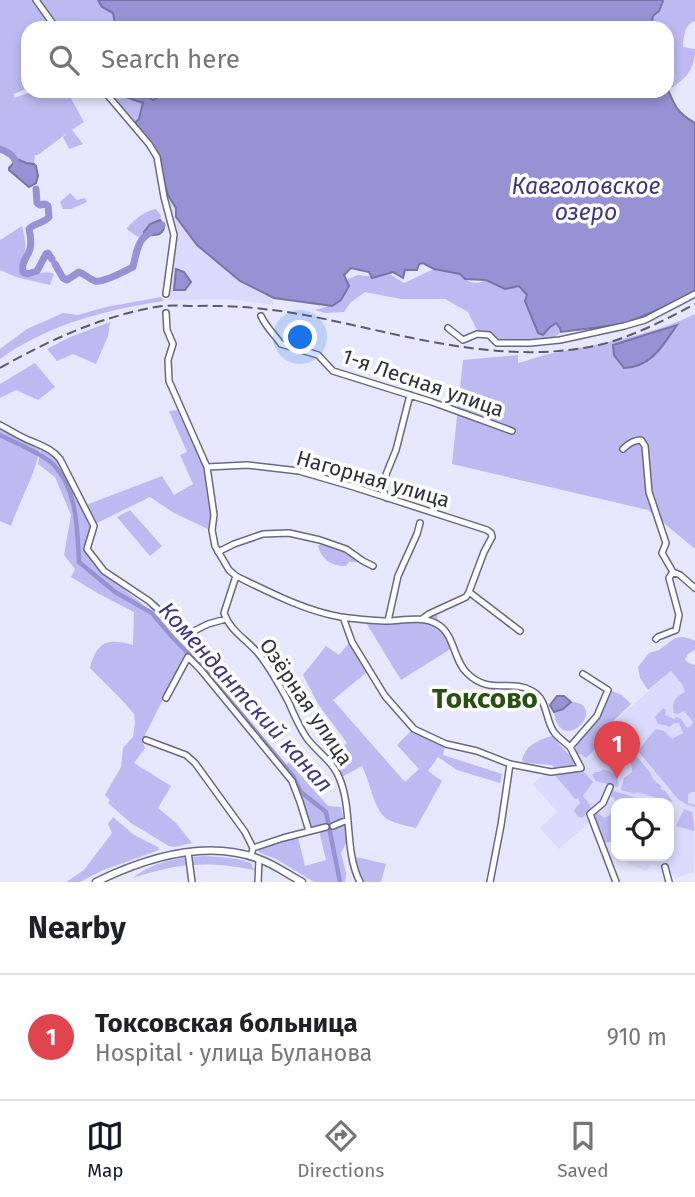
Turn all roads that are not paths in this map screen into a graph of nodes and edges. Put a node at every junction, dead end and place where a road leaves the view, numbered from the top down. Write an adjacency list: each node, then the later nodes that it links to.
1 (37, 0): 2 (street)
2 (51, 21)
3 (110, 98): 4 (street)
4 (166, 294)
5 (695, 294): 8 (street)
6 (166, 313): 13 (street)
7 (261, 316): 9 (street, 1-я Лесная улица)
8 (448, 328)
9 (410, 395): 11 (street, 1-я Лесная улица); 14 (street)
10 (0, 425): 23 (street)
11 (512, 431)
12 (623, 449): 18 (street)
13 (207, 467): 14 (street, Нагорная улица); 16 (street)
14 (387, 498): 21 (street, Нагорная улица)
15 (420, 523): 25 (street)
16 (218, 552): 17 (street); 19 (street)
17 (373, 566)
18 (673, 572): 20 (street); 27 (street)
19 (236, 576): 22 (street); 23 (street)
20 (695, 589)
21 (470, 592): 24 (street); 26 (street)
22 (343, 617): 25 (street); 32 (street)
23 (226, 618): 34 (street, Озёрная улица)
24 (422, 619): 25 (street); 31 (street)
25 (388, 621)
26 (520, 631)
27 (656, 639)
28 (583, 674): 31 (street)
29 (166, 698): 35 (street)
30 (146, 740): 36 (street)
31 (570, 747): 32 (street)
32 (510, 764): 45 (street)
33 (610, 788): 46 (street)
34 (347, 820): 35 (street); 44 (street, Озёрная улица)
35 (309, 831): 36 (street)
36 (253, 848): 38 (street)
37 (188, 852): 38 (main road); 41 (main road); 42 (street)
38 (255, 858): 40 (main road); 43 (street)
39 (665, 867): 47 (street)
40 (296, 881)
41 (96, 882)
42 (192, 882)
43 (258, 882)
44 (360, 882)
45 (489, 882)
46 (616, 882)
47 (669, 882)

